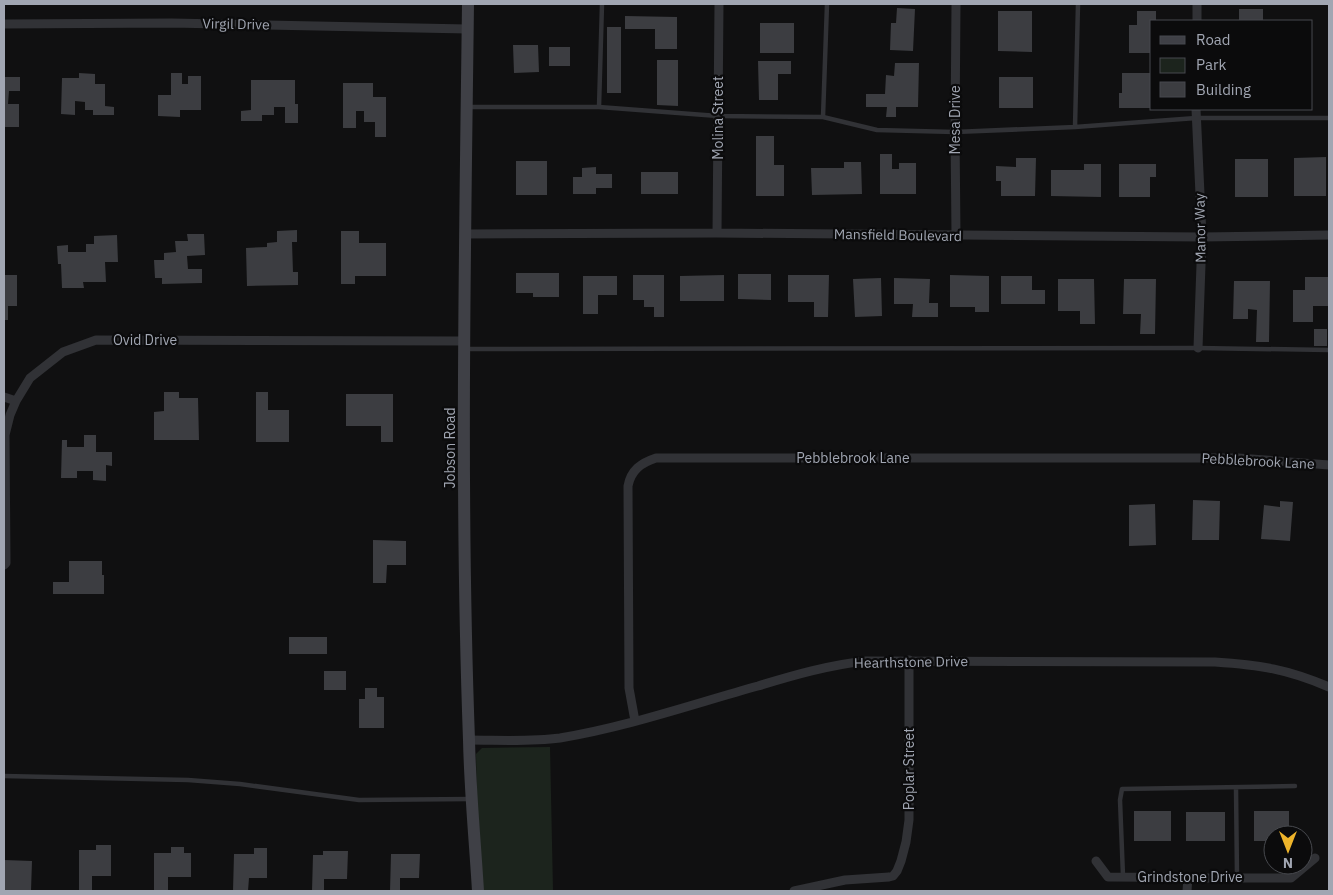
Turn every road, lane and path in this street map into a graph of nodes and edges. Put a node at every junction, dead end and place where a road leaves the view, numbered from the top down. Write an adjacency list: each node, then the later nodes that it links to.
1 (468, 4): 10 (street, Jobson Road)
2 (602, 4): 12 (lane)
3 (719, 4): 14 (street, Molina Street)
4 (827, 4): 15 (lane)
5 (956, 4): 18 (street, Mesa Drive)
6 (1078, 4): 17 (lane)
7 (1197, 4): 8 (street)
8 (1197, 20)
9 (4, 24): 10 (street, Virgil Drive)
10 (468, 29): 11 (street, Jobson Road)
11 (467, 107): 12 (lane); 20 (street, Jobson Road)
12 (599, 107): 14 (lane)
13 (1196, 113): 16 (lane); 17 (lane); 23 (street, Manor Way)
14 (718, 116): 15 (lane); 19 (street, Molina Street)
15 (823, 117): 18 (lane)
16 (1329, 118)
17 (1076, 127): 18 (lane)
18 (955, 132): 22 (street, Mesa Drive)
19 (717, 233): 20 (street, Mansfield Boulevard); 22 (street, Mansfield Boulevard)
20 (466, 234): 24 (street, Jobson Road)
21 (1329, 235): 23 (street, Mansfield Boulevard)
22 (956, 236): 23 (street, Mansfield Boulevard)
23 (1202, 237): 25 (street, Manor Way)
24 (465, 345): 25 (lane); 28 (street, Ovid Drive); 34 (street, Jobson Road)
25 (1198, 348): 26 (lane)
26 (1329, 350)
27 (4, 397): 28 (street)
28 (16, 401): 30 (street, Ovid Drive)
29 (1329, 465): 33 (street, Pebblebrook Lane)
30 (4, 565)
31 (909, 660): 32 (street, Hearthstone Drive); 33 (street, Hearthstone Drive); 45 (street, Poplar Street)
32 (1329, 687)
33 (635, 721): 34 (street, Hearthstone Drive)
34 (469, 740): 38 (street, Jobson Road)
35 (4, 776): 38 (lane)
36 (1296, 786): 37 (lane)
37 (1236, 788): 41 (lane); 43 (lane)
38 (472, 799): 44 (street, Jobson Road)
39 (1315, 858): 43 (street, Grindstone Drive)
40 (1096, 861): 41 (street, Grindstone Drive)
41 (1123, 877): 42 (street, Grindstone Drive)
42 (1188, 878): 43 (street, Grindstone Drive); 46 (street)
43 (1237, 878)
44 (478, 891)
45 (794, 891)
46 (1187, 891)

